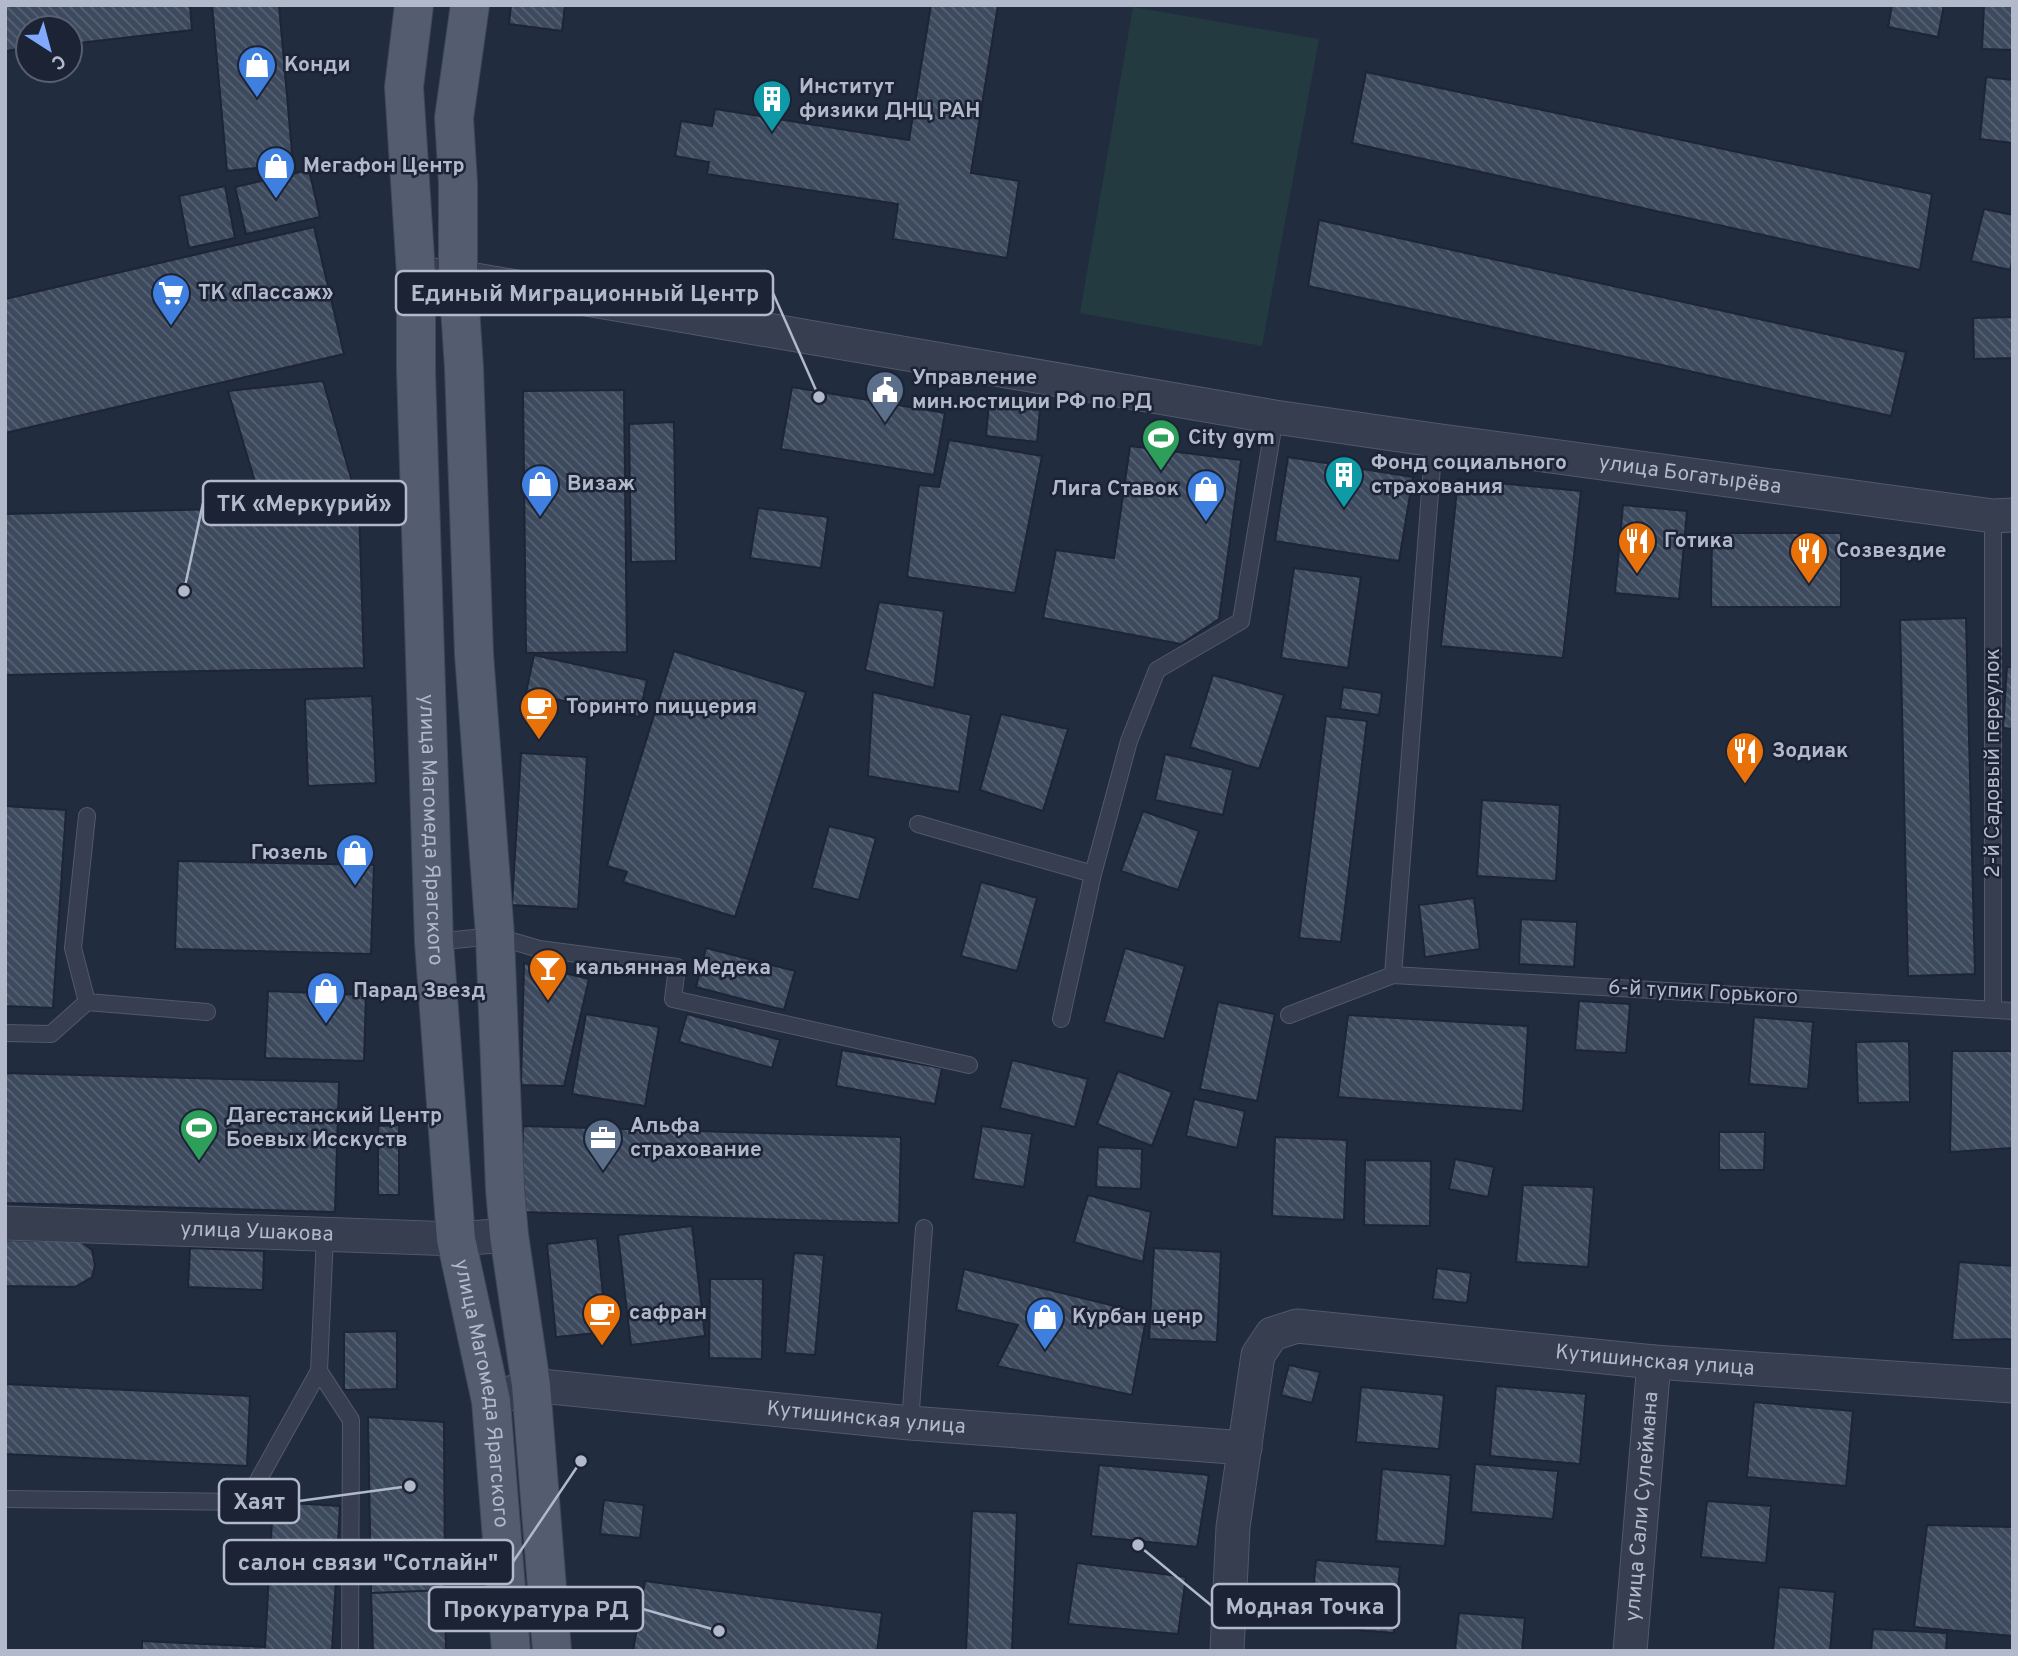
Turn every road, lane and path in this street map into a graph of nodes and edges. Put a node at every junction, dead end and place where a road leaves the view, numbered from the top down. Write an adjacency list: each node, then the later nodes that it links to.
1 (414, 5): 3 (main road, улица Магомеда Ярагского)
2 (470, 5): 4 (main road, улица Магомеда Ярагского)
3 (416, 274): 4 (street, улица Богатырёва); 12 (main road, улица Магомеда Ярагского)
4 (458, 277): 5 (street, улица Богатырёва); 11 (main road, улица Магомеда Ярагского)
5 (1275, 417): 6 (street, улица Богатырёва); 10 (lane)
6 (1434, 440): 7 (street, улица Богатырёва); 13 (lane)
7 (2003, 516): 15 (lane, 2-й Садовый переулок)
8 (87, 816): 14 (lane)
9 (918, 824): 10 (lane)
10 (1093, 874): 19 (lane)
11 (495, 936): 12 (lane); 21 (lane); 24 (main road, улица Магомеда Ярагского)
12 (434, 942): 26 (main road, улица Магомеда Ярагского)
13 (1393, 975): 15 (lane, 6-й тупик Горького); 18 (lane)
14 (87, 1002): 17 (lane); 20 (lane)
15 (1993, 1010): 16 (lane, 6-й тупик Горького)
16 (2013, 1011)
17 (207, 1012)
18 (1289, 1015)
19 (1061, 1019)
20 (5, 1033)
21 (969, 1065)
22 (5, 1223): 25 (street, улица Ушакова)
23 (924, 1228): 32 (lane)
24 (509, 1235): 26 (street, улица Ушакова); 29 (main road, улица Магомеда Ярагского)
25 (325, 1236): 26 (street, улица Ушакова); 28 (lane)
26 (456, 1239): 31 (main road, улица Магомеда Ярагского)
27 (1654, 1362): 30 (street, Кутишинская улица); 33 (street, Кутишинская улица); 39 (street, улица Сали Сулеймана)
28 (319, 1371): 34 (lane); 35 (lane)
29 (531, 1385): 31 (street, Кутишинская улица); 32 (street, Кутишинская улица); 37 (main road, улица Магомеда Ярагского)
30 (2013, 1386)
31 (491, 1401): 36 (main road, улица Магомеда Ярагского)
32 (910, 1423): 33 (street, Кутишинская улица)
33 (1245, 1448): 38 (street)
34 (5, 1499)
35 (350, 1651)
36 (511, 1651)
37 (552, 1651)
38 (1227, 1651)
39 (1630, 1651)

